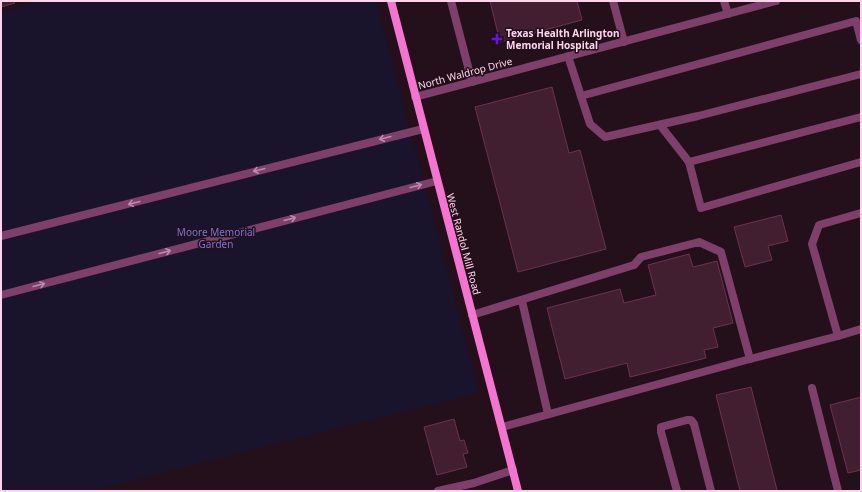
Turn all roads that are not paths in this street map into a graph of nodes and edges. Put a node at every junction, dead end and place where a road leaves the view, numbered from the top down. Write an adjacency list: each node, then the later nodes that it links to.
1 (391, 1): 13 (main road, West Randol Mill Road)
2 (451, 1): 11 (street)
3 (613, 1): 8 (street)
4 (724, 1): 6 (street)
5 (776, 1): 6 (street, North Waldrop Drive)
6 (728, 14): 8 (street, North Waldrop Drive)
7 (861, 40): 12 (street)
8 (624, 42): 9 (street, North Waldrop Drive)
9 (568, 56): 11 (street, North Waldrop Drive); 12 (street)
10 (861, 74): 15 (street)
11 (472, 82): 13 (street, North Waldrop Drive)
12 (581, 96): 15 (street)
13 (415, 97): 16 (main road, West Randol Mill Road)
14 (861, 117): 17 (street)
15 (660, 125): 17 (street)
16 (423, 129): 19 (main road, West Randol Mill Road); 21 (street, one-way to 21)
17 (689, 162): 18 (street)
18 (861, 162)
19 (437, 181): 22 (street, one-way to 19); 24 (main road, West Randol Mill Road)
20 (861, 213): 26 (street)
21 (1, 236)
22 (1, 295)
23 (522, 301): 24 (street); 27 (street); 29 (street)
24 (472, 315): 30 (main road, West Randol Mill Road)
25 (861, 328): 26 (street)
26 (838, 336): 27 (street)
27 (750, 360): 29 (street)
28 (812, 388): 37 (street)
29 (548, 414): 30 (street)
30 (502, 427): 31 (main road, West Randol Mill Road)
31 (513, 470): 32 (street); 34 (main road, West Randol Mill Road)
32 (462, 488): 33 (street)
33 (438, 491)
34 (518, 491)
35 (677, 491): 36 (street)
36 (712, 491)
37 (838, 491)

